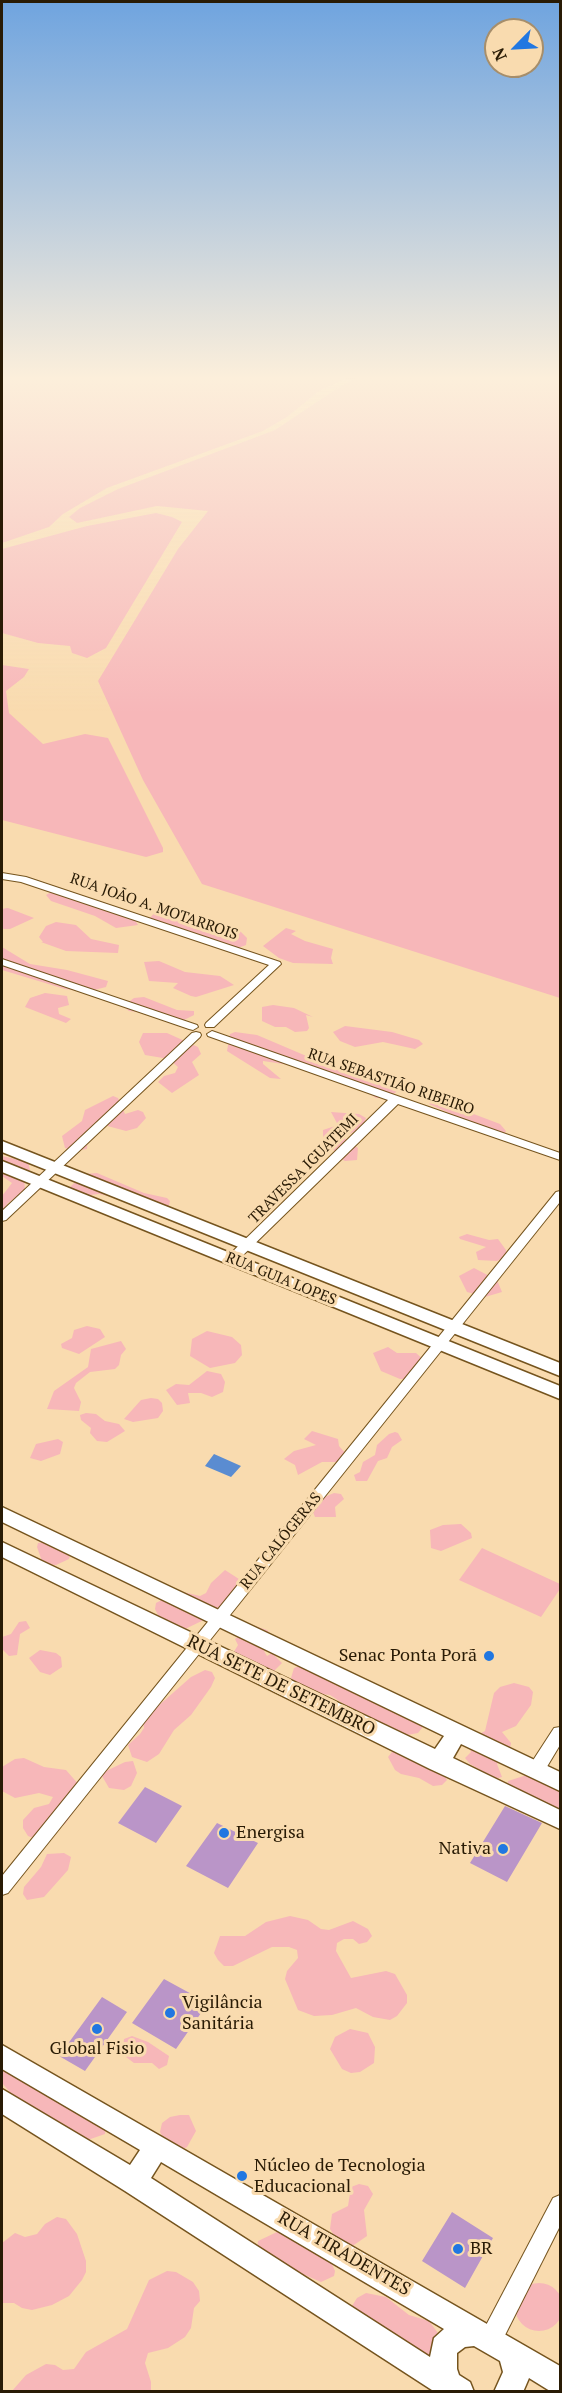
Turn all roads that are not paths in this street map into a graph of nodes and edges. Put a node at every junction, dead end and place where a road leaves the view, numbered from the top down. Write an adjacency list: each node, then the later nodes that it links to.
1 (2, 876): 3 (street, RUA JOÃO A. MOTARROIS)
2 (2, 962): 4 (street)
3 (211, 1029): 4 (street); 5 (street, RUA SEBASTIÃO RIBEIRO)
4 (194, 1031): 9 (street)
5 (396, 1099): 7 (street, RUA SEBASTIÃO RIBEIRO); 13 (street, TRAVESSA IGUATEMI)
6 (2, 1146): 9 (main road, RUA GUIA LOPES)
7 (561, 1157)
8 (2, 1166): 10 (main road, RUA GUIA LOPES)
9 (55, 1168): 10 (street); 13 (main road, RUA GUIA LOPES)
10 (40, 1181): 12 (street); 14 (main road, RUA GUIA LOPES)
11 (561, 1195): 15 (street, RUA CALÓGERAS)
12 (2, 1217)
13 (250, 1245): 14 (street, TRAVESSA IGUATEMI); 15 (main road, RUA GUIA LOPES)
14 (232, 1259): 16 (main road, RUA GUIA LOPES)
15 (453, 1328): 16 (street, RUA CALÓGERAS); 17 (main road, RUA GUIA LOPES)
16 (440, 1344): 18 (main road, RUA GUIA LOPES); 21 (street, RUA CALÓGERAS)
17 (561, 1370)
18 (561, 1393)
19 (2, 1514): 21 (main road)
20 (2, 1550): 22 (main road, RUA SETE DE SETEMBRO)
21 (218, 1618): 22 (street, RUA CALÓGERAS); 23 (main road)
22 (198, 1645): 25 (main road, RUA SETE DE SETEMBRO); 29 (street, RUA CALÓGERAS)
23 (457, 1732): 25 (main road); 26 (main road)
24 (561, 1733): 26 (street)
25 (438, 1763): 28 (main road, RUA SETE DE SETEMBRO)
26 (536, 1770): 27 (main road)
27 (561, 1782)
28 (561, 1820)
29 (2, 1888)
30 (2, 2056): 32 (main road, RUA TIRADENTES)
31 (2, 2101): 33 (main road)
32 (157, 2146): 33 (main road); 35 (main road, RUA TIRADENTES)
33 (134, 2182): 37 (main road)
34 (561, 2205): 35 (street)
35 (493, 2341): 36 (main road, RUA TIRADENTES); 37 (main road); 38 (main road)
36 (561, 2381)
37 (454, 2388)
38 (508, 2391)

